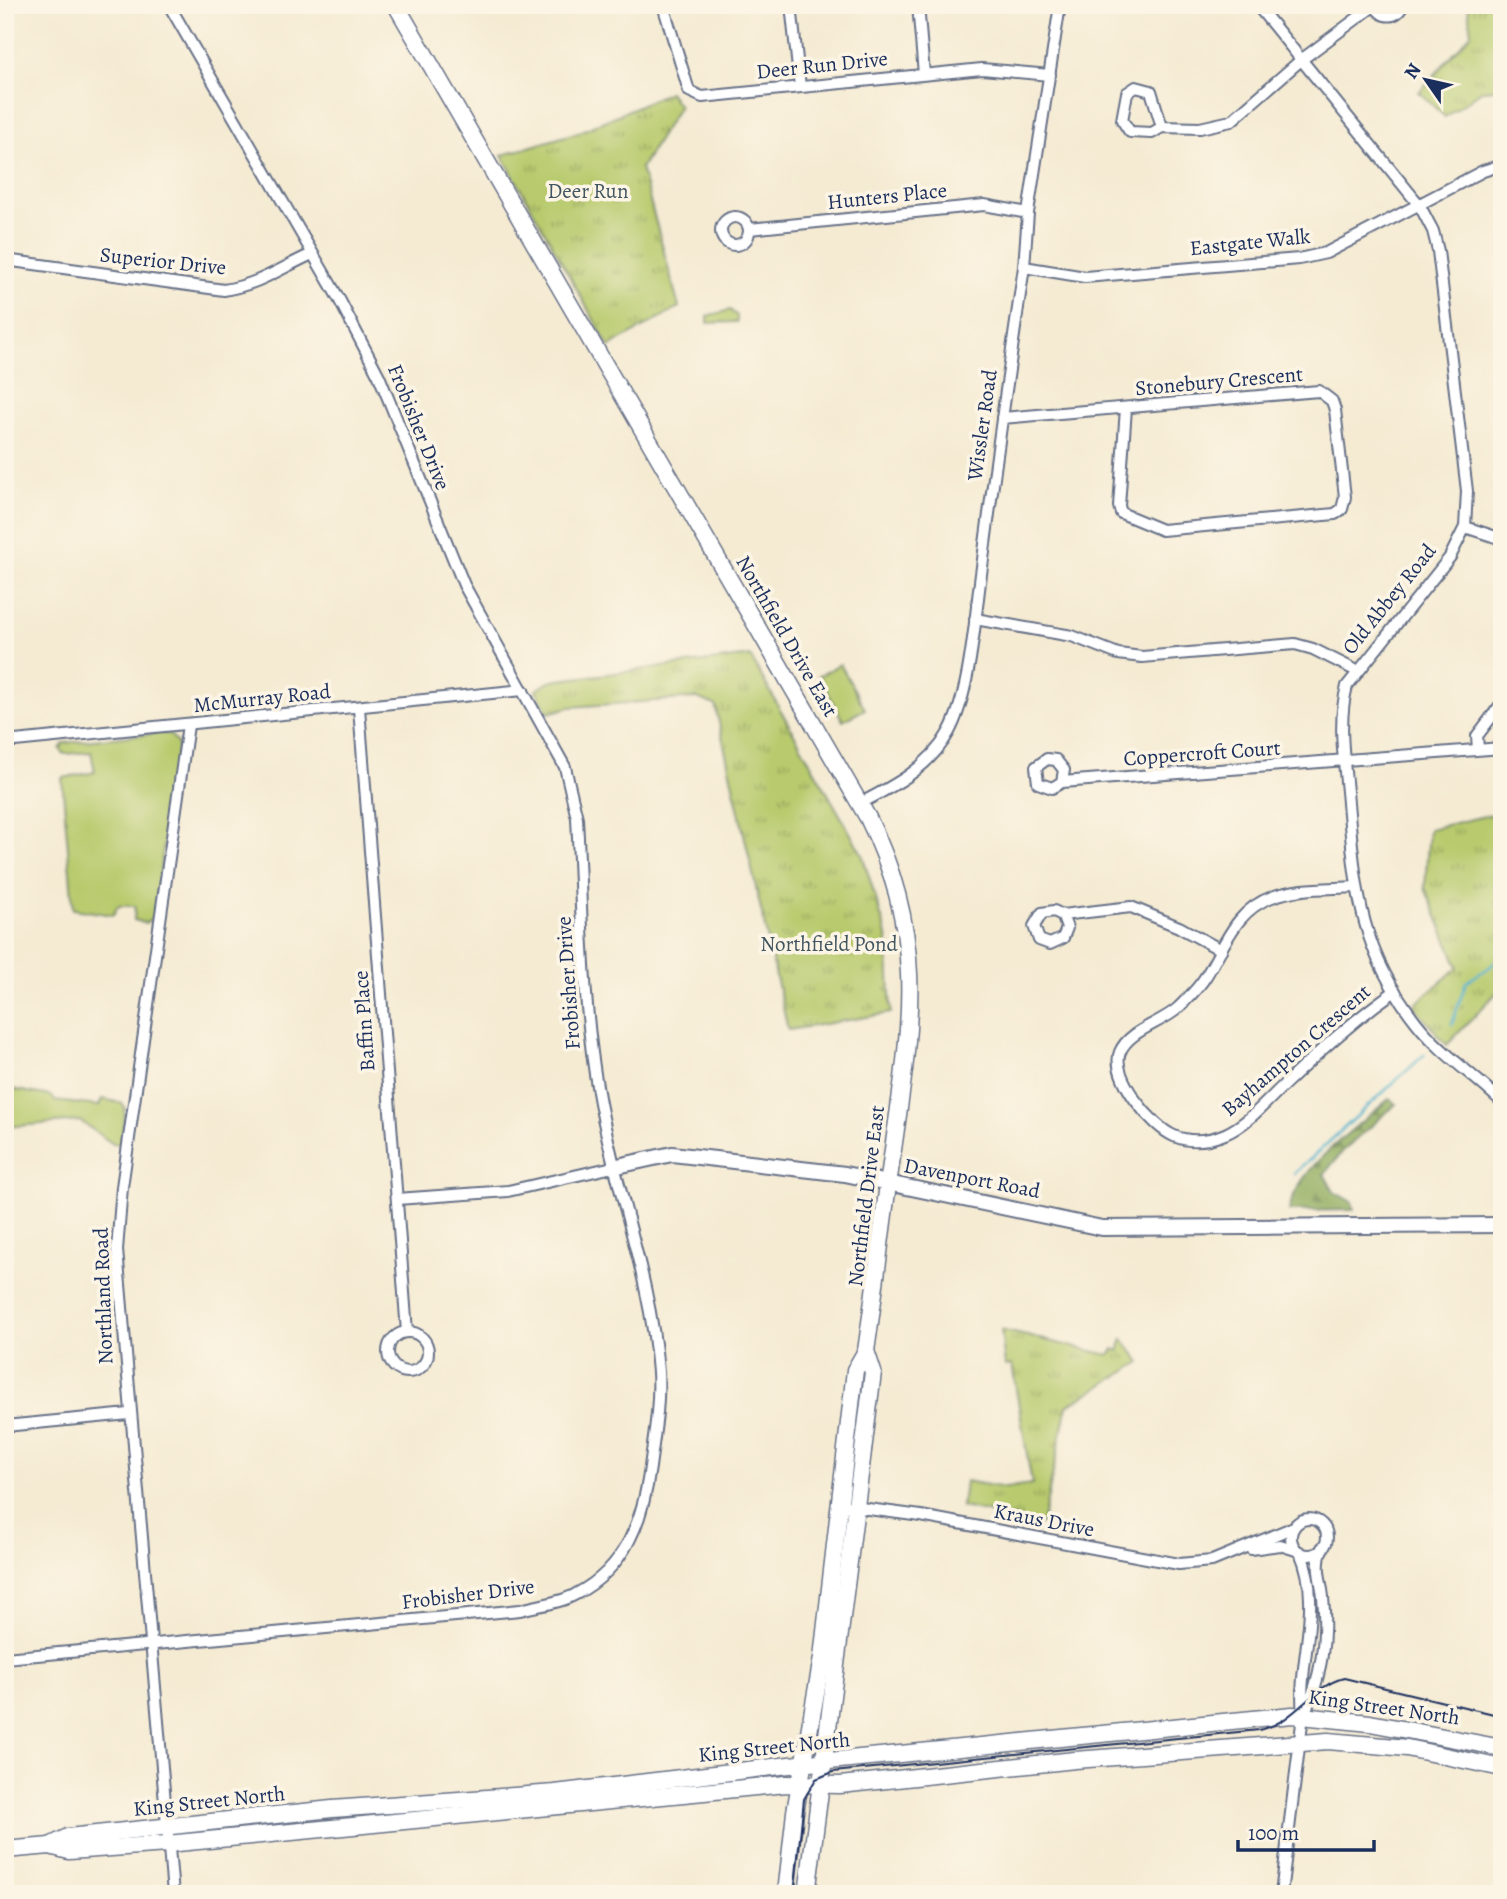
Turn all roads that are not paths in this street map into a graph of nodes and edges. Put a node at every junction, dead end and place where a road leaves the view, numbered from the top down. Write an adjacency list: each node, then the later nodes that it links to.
1 (169, 5): 19 (street, Frobisher Drive)
2 (396, 5): 37 (main road, Northfield Drive East)
3 (663, 5): 13 (street, Deer Run Drive)
4 (790, 5): 13 (street)
5 (918, 5): 11 (street)
6 (1060, 5): 12 (street, Wissler Road)
7 (1257, 5): 10 (street, Old Abbey Road)
8 (1375, 5): 9 (street); 10 (street)
9 (1403, 5)
10 (1301, 60): 14 (street); 16 (street, Old Abbey Road)
11 (924, 74): 12 (street, Deer Run Drive); 13 (street, Deer Run Drive)
12 (1050, 75): 17 (street, Wissler Road)
13 (800, 87)
14 (1162, 127): 14 (street)
15 (1502, 165): 16 (street, Eastgate Walk)
16 (1420, 206): 21 (street, Eastgate Walk); 24 (street, Old Abbey Road)
17 (1028, 213): 18 (street, Hunters Place); 21 (street, Wissler Road)
18 (749, 229)
19 (310, 255): 20 (street, Superior Drive); 28 (street, Frobisher Drive)
20 (5, 260)
21 (1024, 267): 23 (street, Wissler Road)
22 (1126, 408): 22 (street, Stonebury Crescent); 23 (street, Stonebury Crescent)
23 (1002, 418): 26 (street, Wissler Road)
24 (1465, 527): 25 (street); 27 (street, Old Abbey Road)
25 (1502, 539)
26 (975, 619): 27 (street); 37 (street, Wissler Road)
27 (1357, 671): 35 (street, Old Abbey Road)
28 (523, 690): 30 (street, McMurray Road); 43 (street, Frobisher Drive)
29 (1502, 703): 34 (street)
30 (359, 708): 31 (street, McMurray Road); 45 (street, Baffin Place)
31 (188, 725): 32 (street, McMurray Road); 48 (street, Northland Road)
32 (5, 742)
33 (1502, 748): 34 (street, Coppercroft Court)
34 (1478, 749): 35 (street, Coppercroft Court)
35 (1344, 762): 36 (street, Coppercroft Court); 38 (street, Old Abbey Road)
36 (1062, 782)
37 (859, 804): 44 (main road, Northfield Drive East)
38 (1356, 887): 40 (street, Bayhampton Crescent); 41 (street, Old Abbey Road)
39 (1062, 915): 40 (street)
40 (1221, 950): 41 (street, Bayhampton Crescent)
41 (1395, 991): 42 (street, Old Abbey Road)
42 (1499, 1094)
43 (613, 1167): 44 (street, Davenport Road); 45 (street, Davenport Road); 55 (street, Frobisher Drive)
44 (888, 1182): 46 (street, Davenport Road); 50 (main road, Northfield Drive East)
45 (397, 1199): 47 (street, Baffin Place)
46 (1502, 1225)
47 (407, 1332)
48 (129, 1414): 49 (street); 55 (street, Northland Road)
49 (5, 1426)
50 (847, 1506): 53 (street, Kraus Drive); 60 (main road, Northfield Drive East); 61 (main road, Northfield Drive East)
51 (1294, 1527): 52 (street); 53 (street, Kraus Drive); 54 (street)
52 (1322, 1548): 54 (street); 57 (street)
53 (1241, 1550): 54 (street, Kraus Drive)
54 (1298, 1551): 57 (street)
55 (151, 1646): 56 (street, Frobisher Drive); 65 (street, Northland Road)
56 (5, 1658)
57 (1303, 1715): 58 (street); 59 (main road, King Street North); 60 (main road, King Street North)
58 (1299, 1742): 62 (main road, King Street North); 64 (main road, King Street North); 72 (street)
59 (1502, 1748)
60 (825, 1762): 61 (main road, King Street North); 64 (main road, Northfield Drive East)
61 (804, 1765): 63 (main road, Northfield Drive East); 65 (main road, King Street North)
62 (1502, 1768)
63 (799, 1784): 64 (main road, King Street North); 66 (main road, King Street North); 70 (main road, Northfield Drive East)
64 (821, 1784): 71 (main road, Northfield Drive East)
65 (166, 1827): 66 (street, Northland Road); 67 (main road, King Street North)
66 (167, 1844): 67 (main road, King Street North); 69 (street, Northland Road)
67 (50, 1846): 68 (main road, King Street North)
68 (5, 1850)
69 (173, 1894)
70 (786, 1894)
71 (807, 1894)
72 (1281, 1894)

